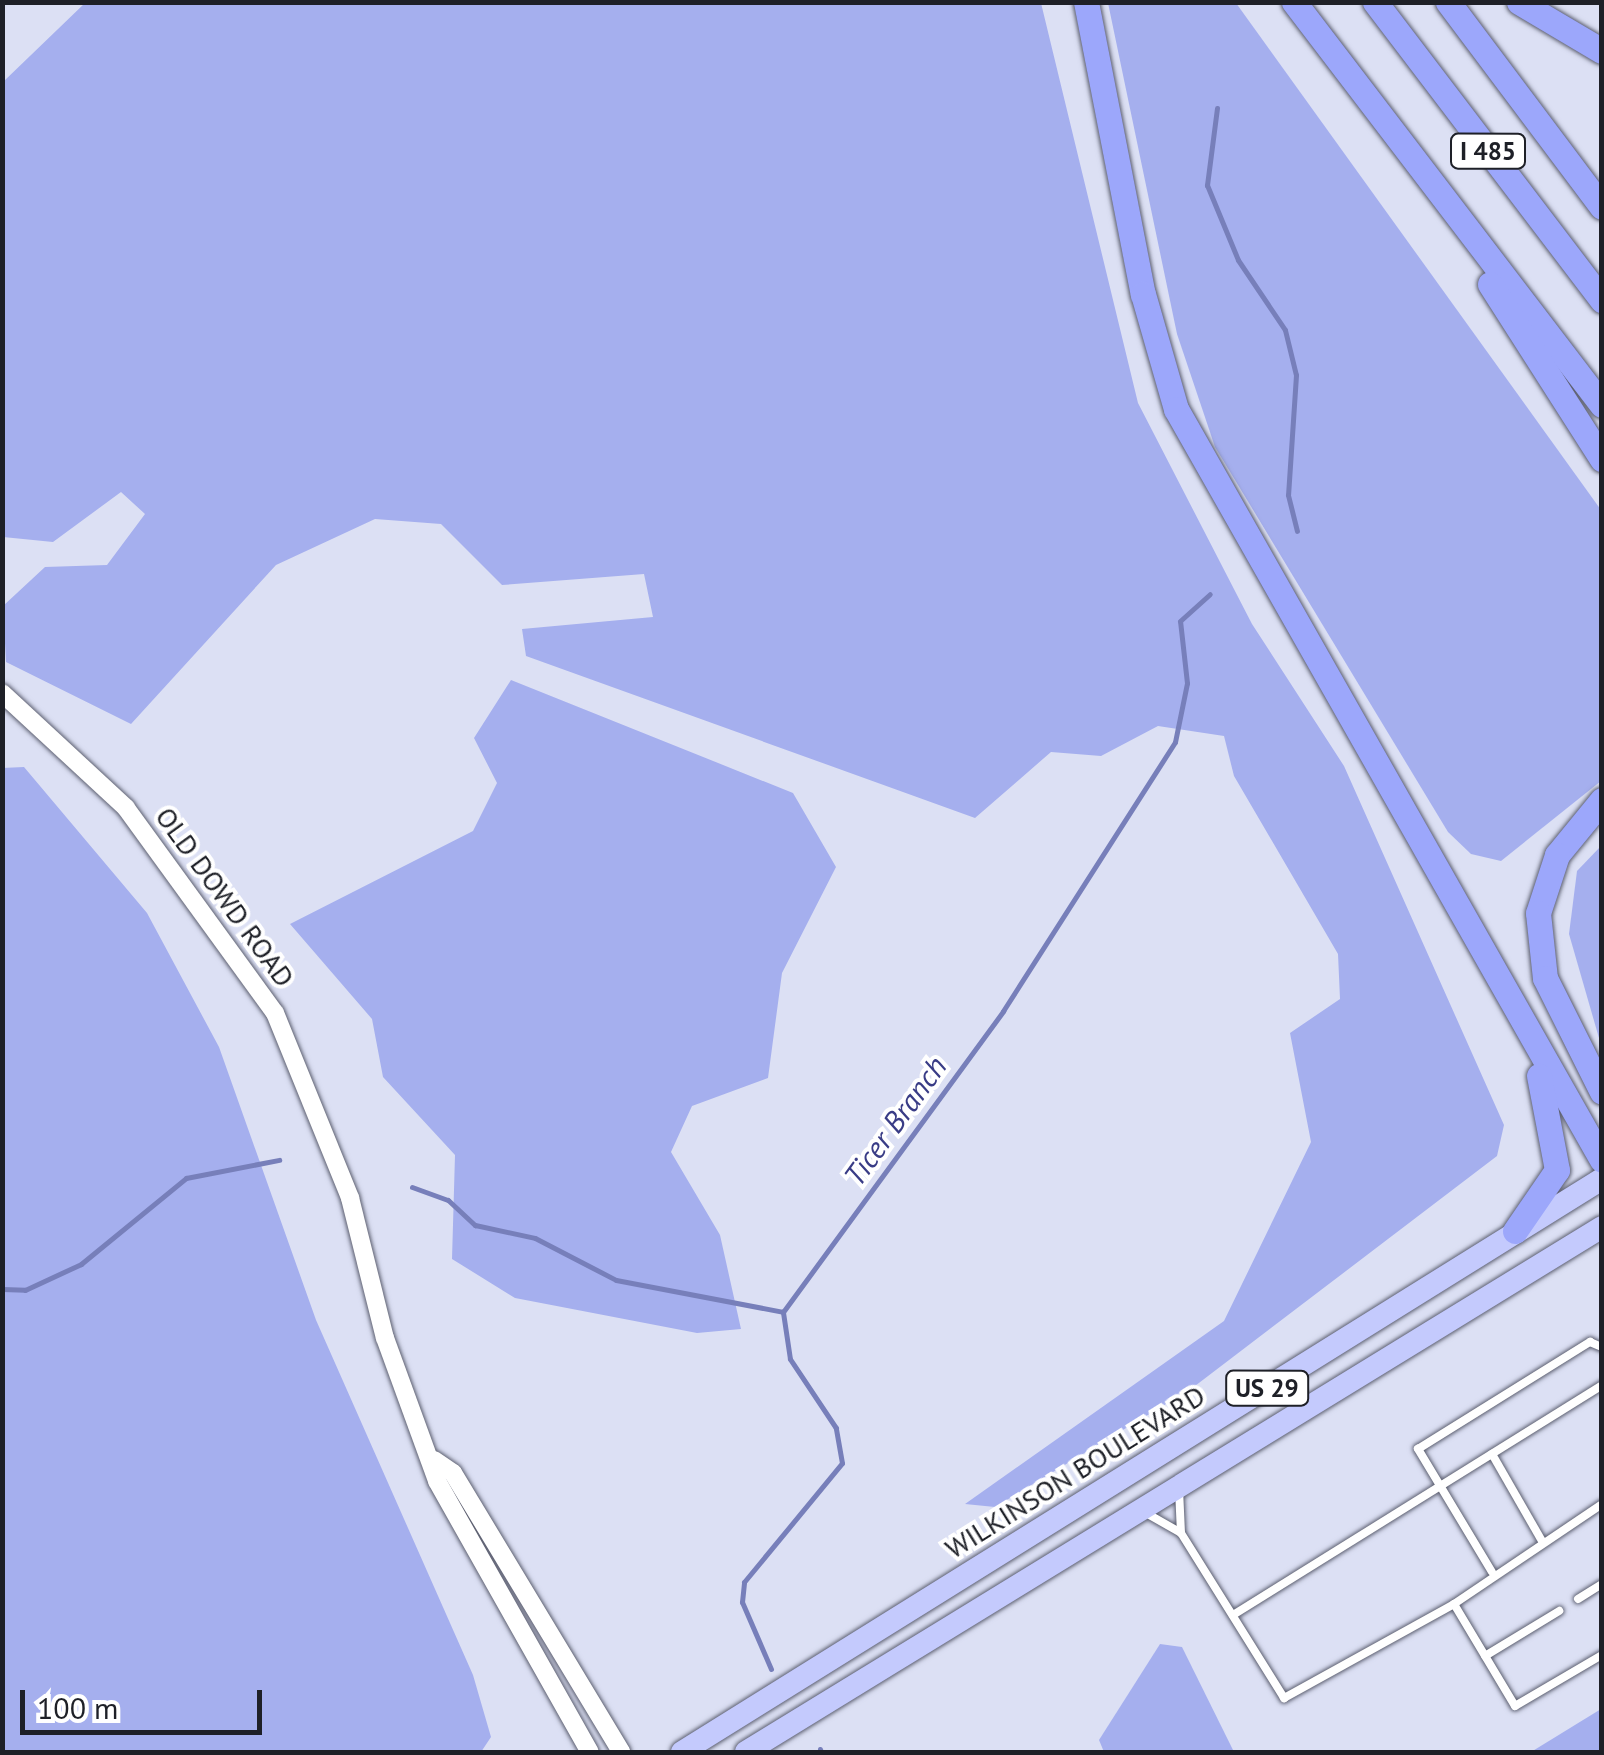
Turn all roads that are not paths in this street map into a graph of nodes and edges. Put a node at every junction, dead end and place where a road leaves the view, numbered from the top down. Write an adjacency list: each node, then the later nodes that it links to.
1 (1086, 2): 14 (highway)
2 (1294, 2): 7 (highway, I 485)
3 (1375, 2): 9 (highway, I 485)
4 (1448, 2): 8 (highway)
5 (1520, 2): 6 (highway)
6 (1602, 52)
7 (1405, 149): 10 (highway, I 485); 11 (highway)
8 (1602, 207)
9 (1602, 300)
10 (1602, 405)
11 (1602, 460)
12 (2, 693): 27 (street, OLD DOWD ROAD)
13 (1602, 800): 15 (highway)
14 (1527, 1038): 16 (highway); 19 (highway)
15 (1602, 1092)
16 (1602, 1160)
17 (1602, 1179): 19 (main road, WILKINSON BOULEVARD / US 29)
18 (1602, 1227): 28 (main road, US 29)
19 (1515, 1231): 44 (main road, WILKINSON BOULEVARD / US 29)
20 (1602, 1348): 22 (lane)
21 (1595, 1386): 26 (lane)
22 (1506, 1394): 23 (lane); 24 (lane)
23 (1491, 1403): 25 (lane); 29 (lane)
24 (1512, 1403)
25 (1497, 1412)
26 (1495, 1450): 29 (lane); 33 (lane)
27 (434, 1460): 42 (street, OLD DOWD ROAD); 43 (street, OLD DOWD ROAD)
28 (1178, 1484): 31 (main road, US 29); 32 (lane)
29 (1440, 1488): 34 (lane); 39 (lane)
30 (1602, 1504): 33 (lane)
31 (1139, 1509): 32 (lane); 45 (main road, US 29)
32 (1182, 1533): 39 (lane)
33 (1542, 1541): 34 (lane)
34 (1492, 1572): 37 (lane)
35 (1602, 1584): 36 (lane)
36 (1578, 1598)
37 (1454, 1604): 39 (lane); 41 (lane)
38 (1559, 1611): 41 (lane)
39 (1232, 1615)
40 (1602, 1655): 41 (lane)
41 (1485, 1656)
42 (590, 1752)
43 (621, 1752)
44 (682, 1752)
45 (746, 1752)

